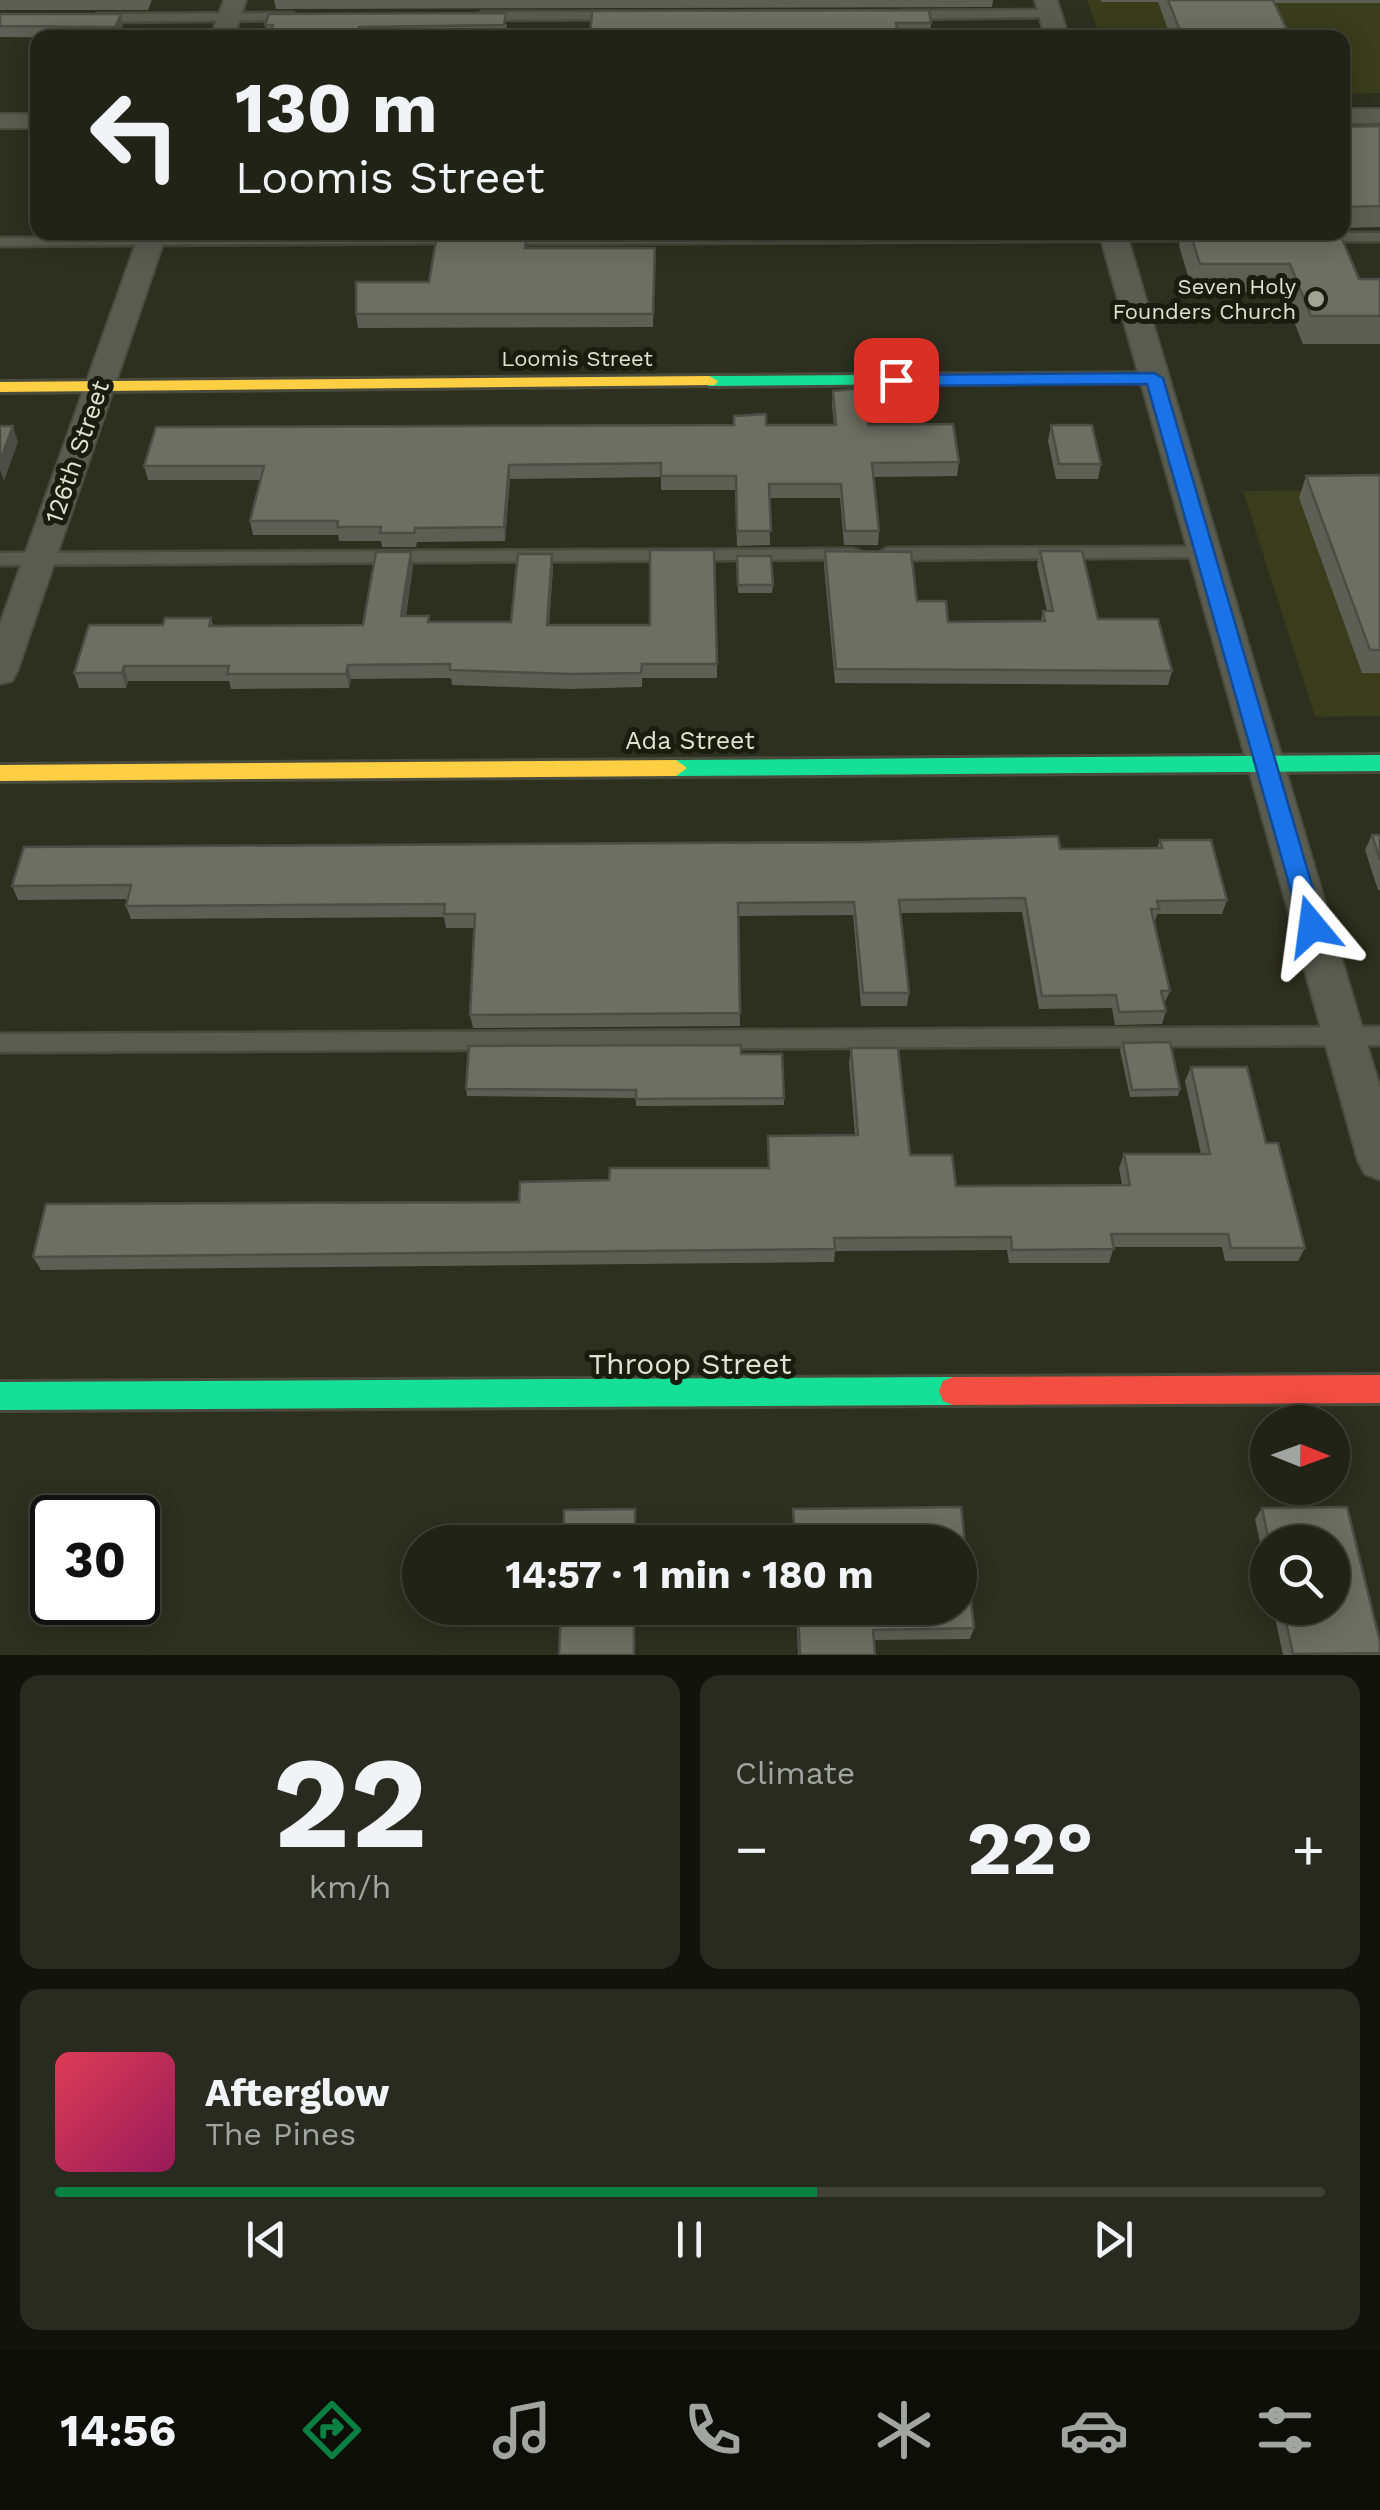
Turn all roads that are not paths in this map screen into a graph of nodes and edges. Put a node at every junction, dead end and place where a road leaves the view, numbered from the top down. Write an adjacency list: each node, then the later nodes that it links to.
1 (877, 15): 5 (lane)
2 (463, 16): 3 (lane)
3 (641, 16)
4 (306, 17): 7 (lane)
5 (1051, 17)
6 (78, 18): 7 (lane)
7 (229, 18)
8 (1350, 116): 9 (street)
9 (1380, 116)
10 (0, 121): 11 (street)
11 (30, 121)
12 (1350, 237): 13 (lane)
13 (1380, 237)
14 (61, 240): 17 (lane)
15 (152, 240): 20 (street, 126th Street)
16 (1114, 240): 18 (street)
17 (0, 242)
18 (1154, 378): 20 (street, Loomis Street); 21 (street)
19 (0, 387): 20 (street, Loomis Street)
20 (100, 387): 22 (street, 126th Street)
21 (1205, 553): 22 (lane); 26 (street)
22 (40, 558): 23 (lane); 24 (street, 126th Street)
23 (0, 559)
24 (0, 672)
25 (1380, 763): 26 (street, Ada Street)
26 (1266, 764): 27 (street, Ada Street); 28 (street)
27 (0, 773)
28 (1344, 1036): 29 (lane); 30 (lane); 31 (street)
29 (1380, 1036)
30 (0, 1043)
31 (1380, 1161)
32 (1380, 1389): 33 (street, Throop Street)
33 (0, 1396)

